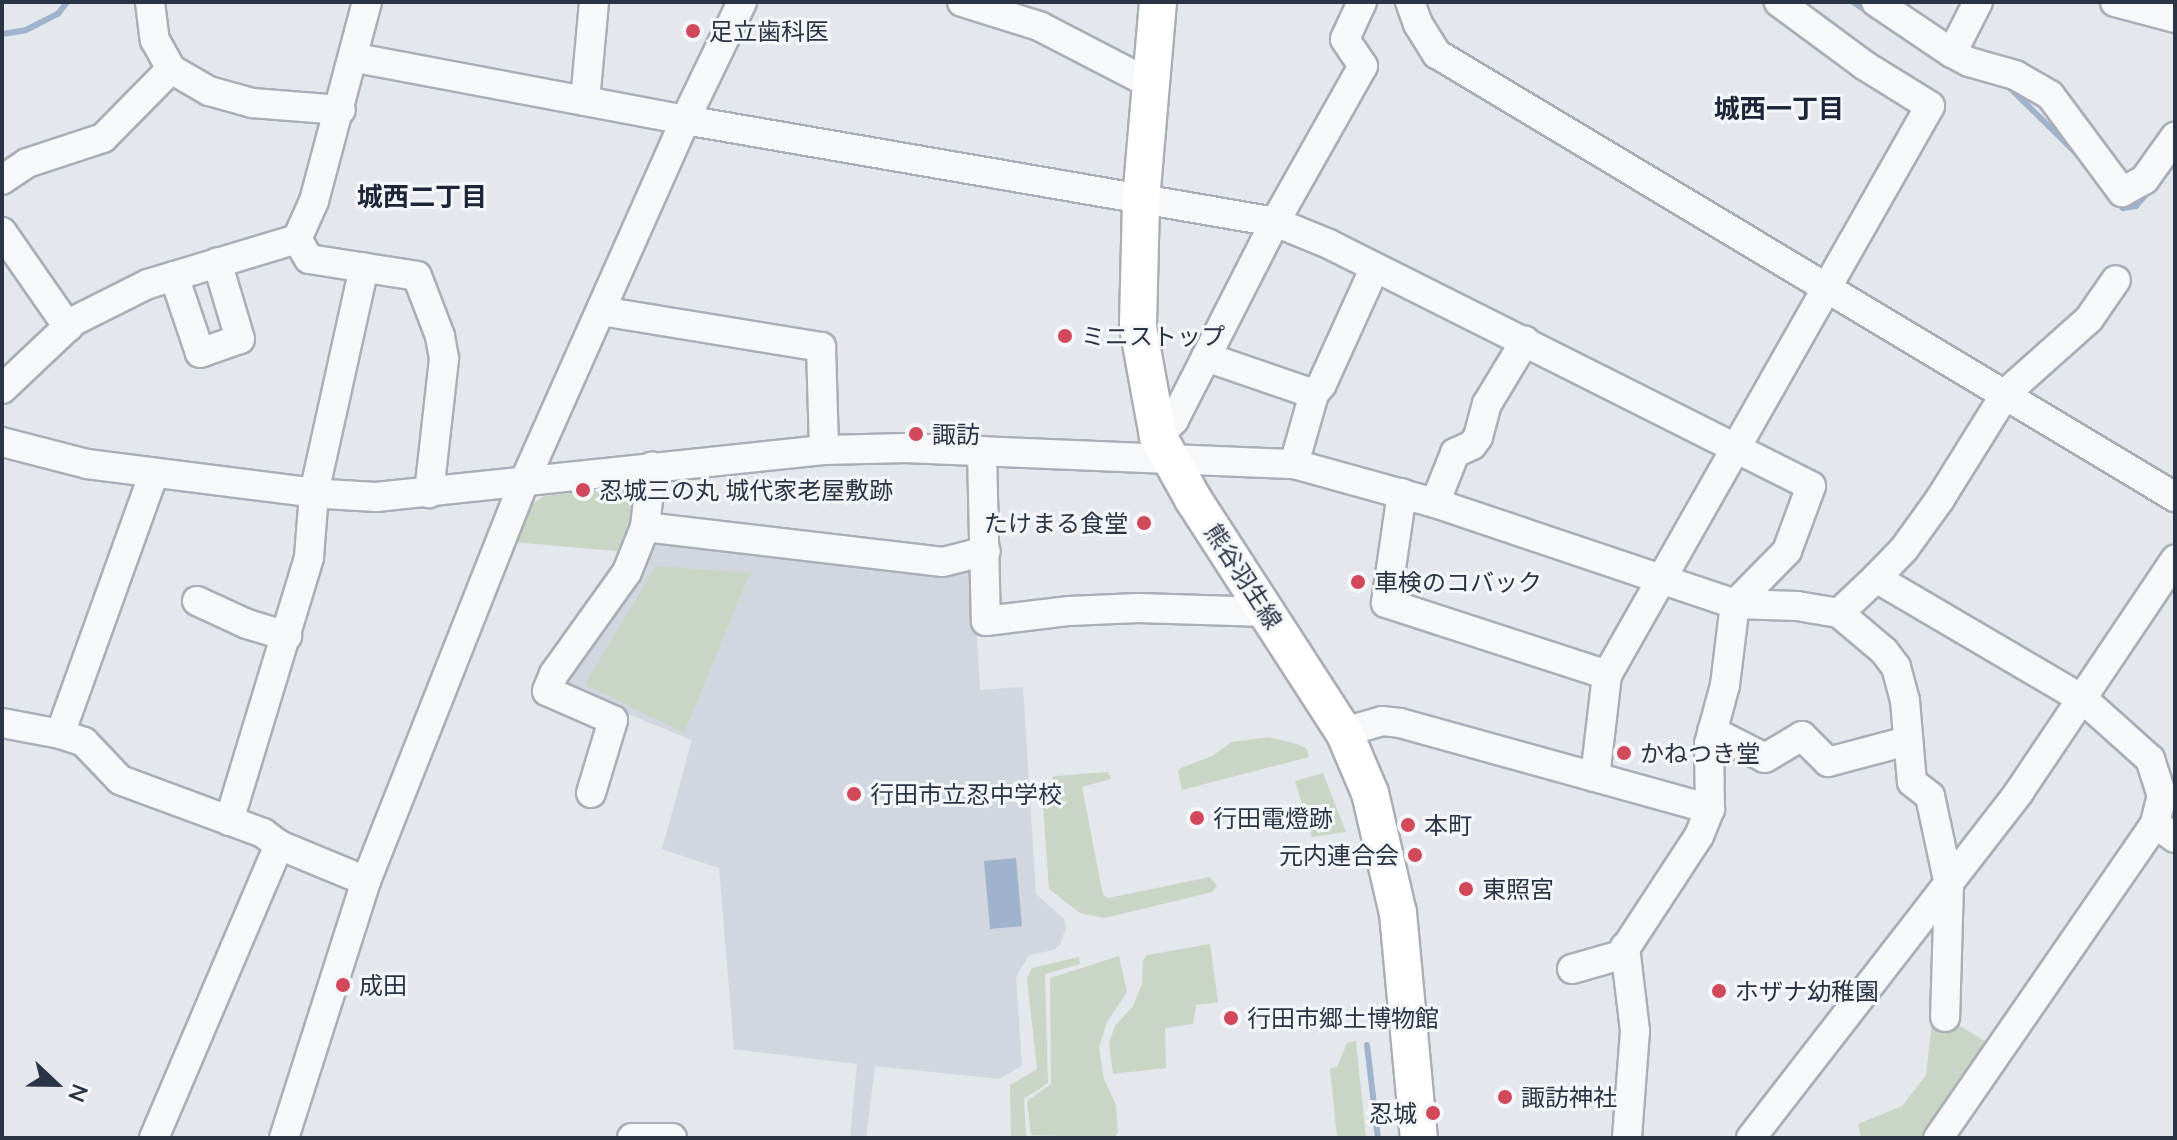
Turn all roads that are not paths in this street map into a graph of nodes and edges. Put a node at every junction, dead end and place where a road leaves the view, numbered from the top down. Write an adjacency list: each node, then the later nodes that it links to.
1 (150, 2): 16 (street)
2 (367, 2): 15 (street)
3 (594, 2): 18 (street)
4 (742, 2): 20 (street)
5 (962, 2): 17 (street)
6 (1158, 2): 17 (main road, 熊谷羽生線)
7 (1362, 2): 24 (street)
8 (1410, 2): 32 (street)
9 (1779, 2): 32 (street)
10 (1876, 2): 14 (street)
11 (1978, 2): 14 (street)
12 (2115, 2): 13 (street)
13 (2175, 18)
14 (1952, 53): 21 (street)
15 (353, 57): 18 (street); 19 (street)
16 (171, 69): 19 (street); 22 (street)
17 (1153, 85): 23 (main road, 熊谷羽生線)
18 (585, 101): 20 (street)
19 (341, 110): 26 (street)
20 (685, 120): 23 (street); 33 (street)
21 (2175, 137)
22 (2, 180)
23 (1141, 201): 24 (street); 41 (main road, 熊谷羽生線)
24 (1275, 222): 29 (street); 36 (street)
25 (2, 232): 34 (street)
26 (297, 239): 27 (street); 28 (street)
27 (217, 262): 30 (street); 30 (street)
28 (364, 267): 49 (street); 50 (street)
29 (1375, 267): 35 (street); 39 (street)
30 (174, 276): 34 (street)
31 (2116, 280): 38 (street)
32 (1824, 289): 38 (street); 42 (street)
33 (601, 311): 43 (street); 48 (street)
34 (68, 327): 37 (street)
35 (1525, 341): 42 (street); 53 (street)
36 (1206, 357): 39 (street); 41 (street)
37 (2, 389)
38 (2006, 393): 52 (street); 57 (street)
39 (1314, 394): 45 (street)
40 (2, 442): 47 (street)
41 (1164, 448): 44 (street); 45 (street); 61 (main road, 熊谷羽生線)
42 (1736, 448): 58 (street); 60 (street)
43 (824, 450): 44 (street); 46 (street)
44 (982, 451): 55 (street)
45 (1294, 464): 51 (street)
46 (652, 466): 48 (street); 54 (street)
47 (154, 473): 49 (street); 69 (street)
48 (525, 480): 50 (street); 78 (street)
49 (314, 493): 50 (street); 63 (street)
50 (429, 493)
51 (1402, 493): 53 (street); 64 (street)
52 (2175, 497)
53 (1435, 503): 58 (street)
54 (645, 527): 55 (street); 72 (street)
55 (986, 551): 61 (street)
56 (2175, 560): 65 (street)
57 (1876, 578): 62 (street); 65 (street)
58 (1662, 580): 60 (street); 64 (street)
59 (197, 601): 63 (street)
60 (1735, 604): 62 (street); 67 (street)
61 (1267, 612): 68 (main road, 熊谷羽生線)
62 (1839, 613): 70 (street)
63 (287, 636): 75 (street)
64 (1607, 675): 71 (street)
65 (2084, 700): 73 (street); 79 (street)
66 (2, 723): 69 (street)
67 (1712, 731): 70 (street); 74 (street)
68 (1344, 732): 71 (street); 87 (main road, 熊谷羽生線)
69 (60, 734): 75 (street)
70 (1907, 741): 79 (street)
71 (1595, 777): 74 (street)
72 (591, 793)
73 (2168, 793): 76 (street)
74 (1710, 809): 80 (street)
75 (229, 821): 77 (street)
76 (2165, 831): 90 (street)
77 (279, 845): 78 (street); 83 (street)
78 (366, 881): 84 (street)
79 (1949, 885): 82 (street); 89 (street)
80 (1625, 947): 81 (street); 88 (street)
81 (1572, 969)
82 (1945, 1017)
83 (154, 1138)
84 (284, 1138)
85 (632, 1138): 86 (street)
86 (672, 1138)
87 (1419, 1138)
88 (1627, 1138)
89 (1751, 1138)
90 (1938, 1138)

